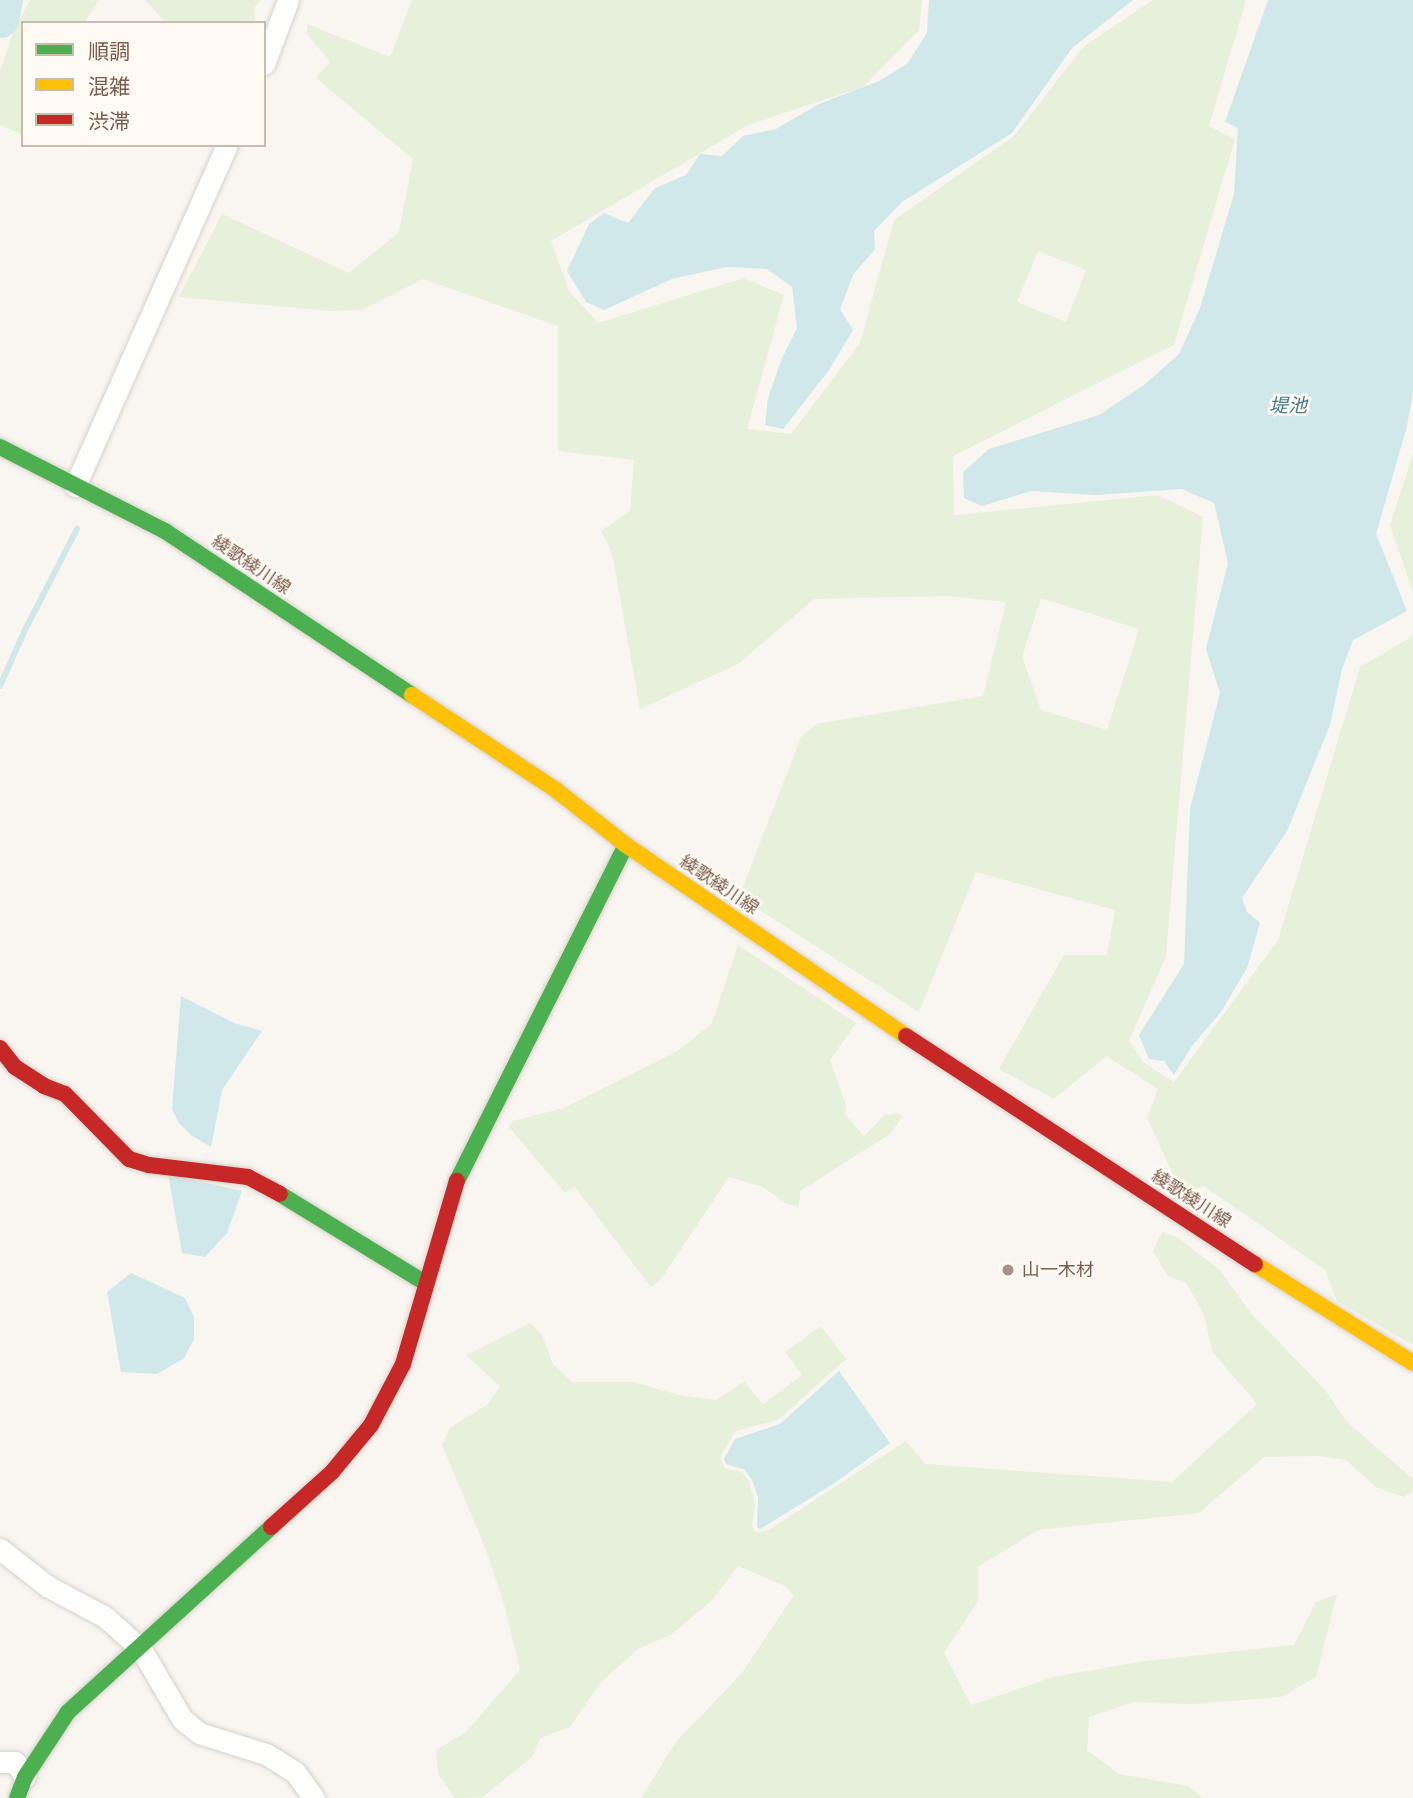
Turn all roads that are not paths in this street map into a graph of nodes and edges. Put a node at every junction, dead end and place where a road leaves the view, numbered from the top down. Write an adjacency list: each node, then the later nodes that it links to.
1 (288, 0): 2 (street)
2 (266, 59)
3 (225, 147): 5 (street)
4 (0, 447): 5 (main road, 綾歌綾川線)
5 (75, 486): 6 (main road, 綾歌綾川線)
6 (626, 845): 8 (main road); 9 (main road, 綾歌綾川線)
7 (0, 1048): 8 (main road)
8 (425, 1283): 11 (main road)
9 (1413, 1363)
10 (0, 1549): 11 (street)
11 (141, 1648): 13 (main road); 15 (street)
12 (0, 1762): 13 (street)
13 (25, 1777): 14 (main road)
14 (17, 1798)
15 (314, 1798)

